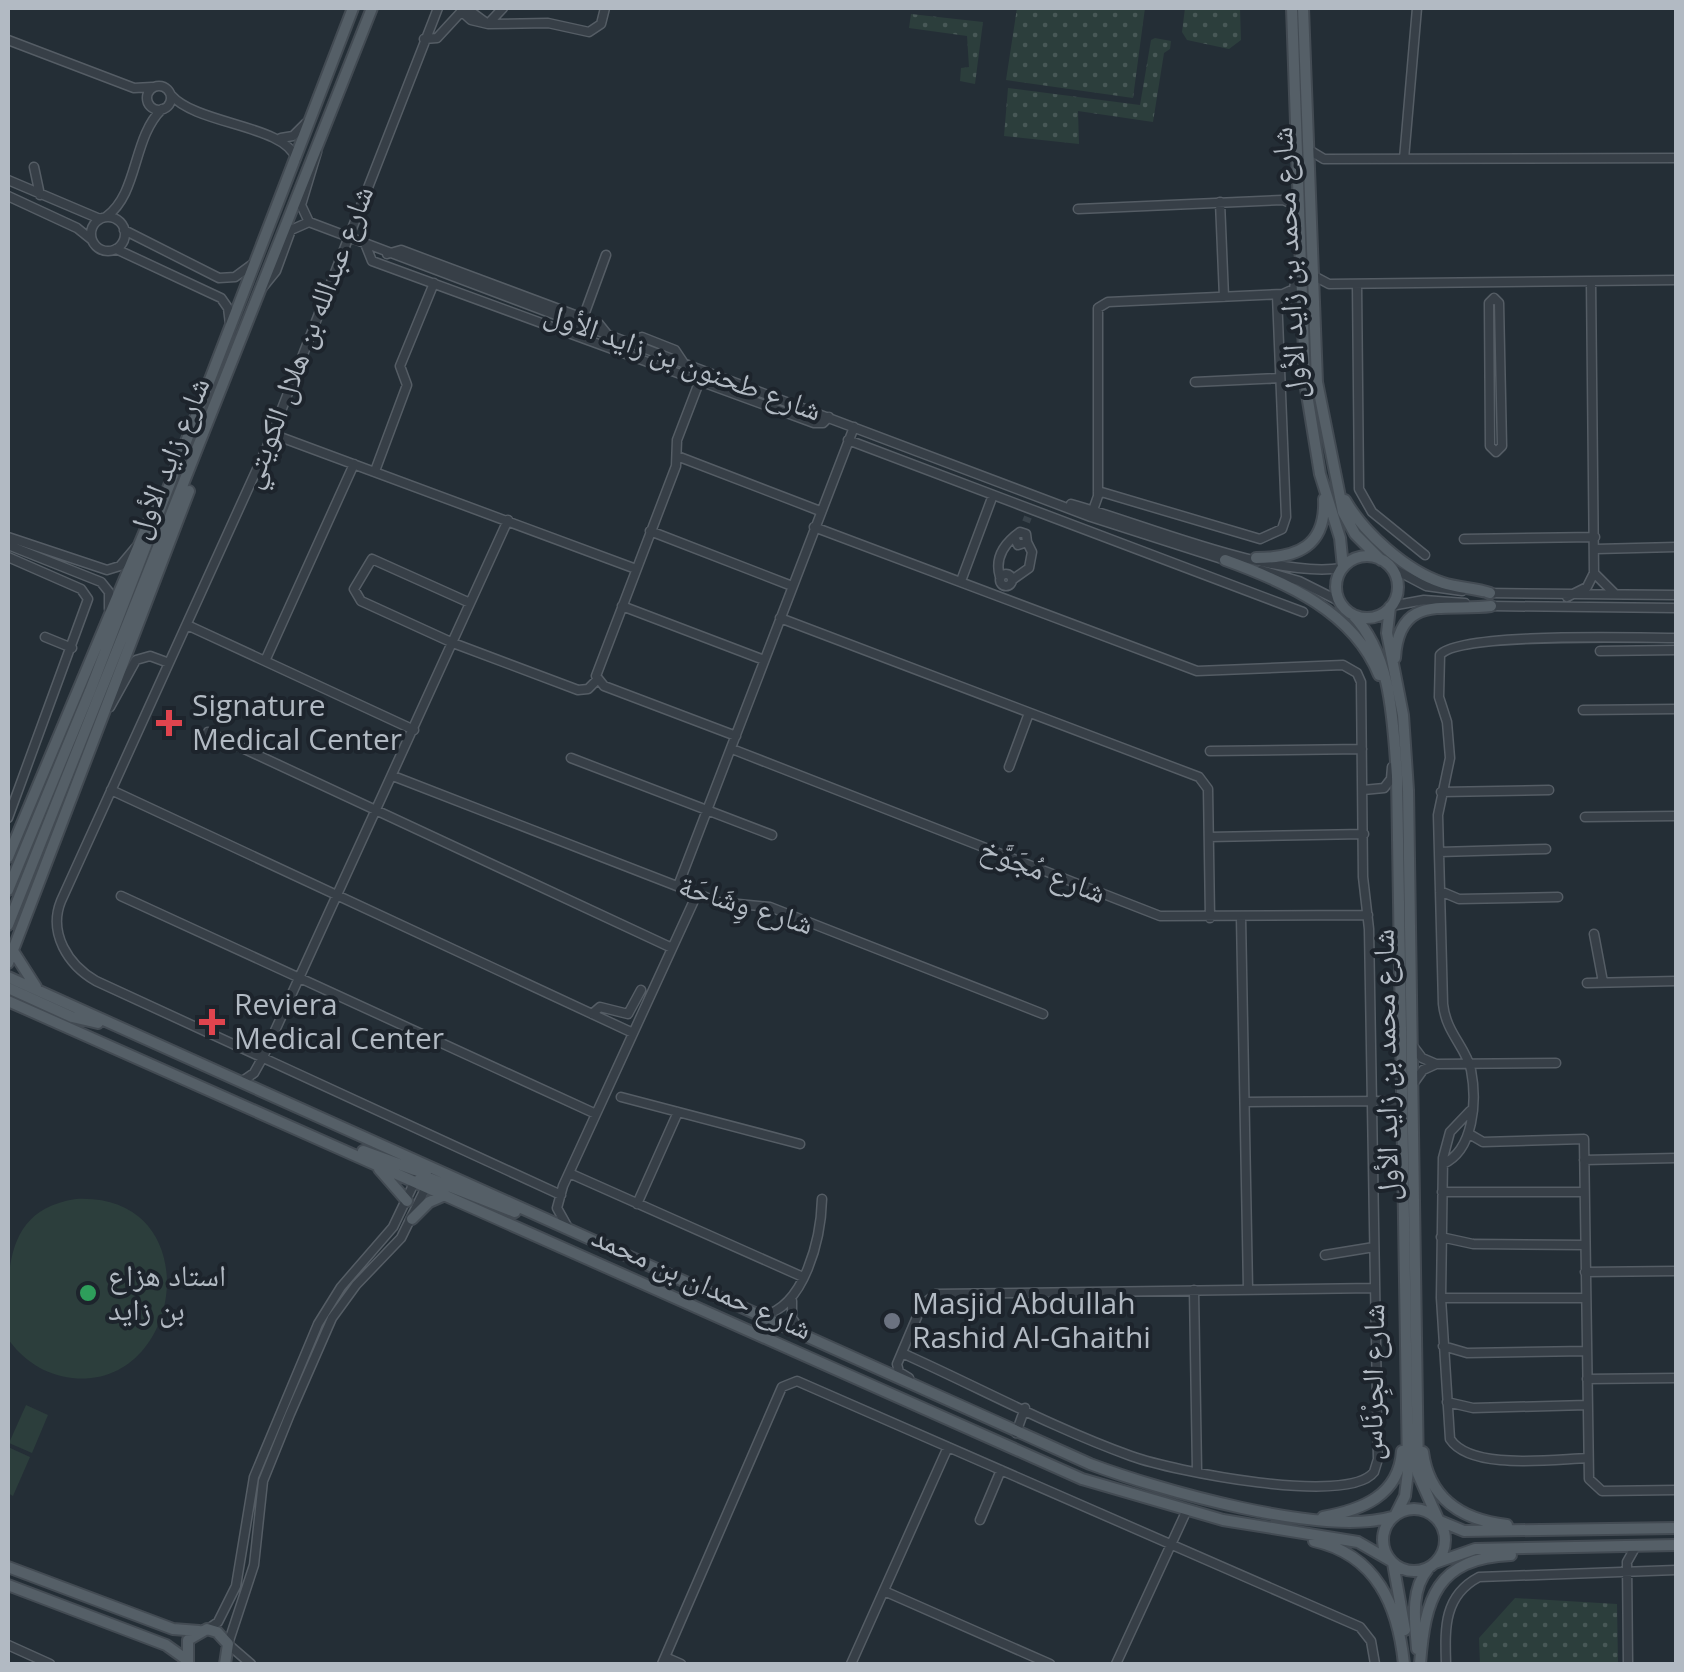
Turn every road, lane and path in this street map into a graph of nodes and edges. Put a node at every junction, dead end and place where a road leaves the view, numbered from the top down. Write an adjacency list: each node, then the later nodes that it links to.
1 (353, 8): 20 (main road, شارع زايد الأول)
2 (369, 8): 23 (main road, شارع زايد الأول)
3 (438, 8): 12 (street, شارع عبدالله بن هلال الكويتي)
4 (505, 8): 10 (street); 11 (street)
5 (605, 8): 10 (street)
6 (1292, 8): 25 (main road, شارع محمد بن زايد الأول)
7 (1417, 8): 26 (street)
8 (462, 9): 11 (street); 12 (street)
9 (1305, 11): 24 (main road, شارع محمد بن زايد الأول)
10 (520, 23): 11 (street)
11 (488, 24)
12 (424, 39): 43 (street, شارع عبدالله بن هلال الكويتي)
13 (8, 40): 14 (street)
14 (134, 88): 15 (street); 17 (street)
15 (152, 88): 16 (street); 17 (street)
16 (171, 95): 18 (street); 19 (street)
17 (148, 103): 19 (street); 21 (street)
18 (183, 106): 19 (street); 22 (street)
19 (164, 108): 21 (street)
20 (315, 112): 22 (street); 28 (main road, شارع زايد الأول)
21 (150, 123): 37 (street)
22 (276, 138): 28 (street)
23 (317, 148): 40 (street); 58 (main road, شارع زايد الأول)
24 (1308, 149): 29 (street); 31 (main road, شارع محمد بن زايد الأول)
25 (1298, 157): 35 (street); 42 (main road, شارع محمد بن زايد الأول)
26 (1404, 158): 27 (street); 29 (street)
27 (1676, 158)
28 (296, 159): 50 (main road, شارع زايد الأول)
29 (1324, 159): 31 (street)
30 (34, 167): 33 (street)
31 (1309, 172): 51 (main road, شارع محمد بن زايد الأول)
32 (8, 180): 33 (street)
33 (40, 195): 39 (street)
34 (8, 196): 44 (street)
35 (1283, 200): 36 (street); 42 (street)
36 (1220, 202): 38 (street); 60 (street)
37 (119, 203): 39 (street); 41 (street)
38 (1078, 208)
39 (103, 218): 41 (street); 44 (street)
40 (309, 222): 43 (street, شارع طحنون بن زايد الأول); 58 (street)
41 (123, 227): 46 (street); 50 (street)
42 (1300, 234): 49 (main road, شارع محمد بن زايد الأول)
43 (346, 236): 45 (street, شارع طحنون بن زايد الأول); 73 (street, شارع عبدالله بن هلال الكويتي)
44 (92, 240): 46 (street)
45 (366, 246): 47 (street, شارع طحنون بن زايد الأول); 55 (street)
46 (116, 250): 64 (street)
47 (387, 254): 63 (street); 65 (street, شارع طحنون بن زايد الأول)
48 (606, 254): 63 (street)
49 (1301, 254): 59 (street); 66 (main road, شارع محمد بن زايد الأول)
50 (257, 260): 64 (main road, شارع زايد الأول)
51 (1312, 273): 56 (street); 61 (main road, شارع محمد بن زايد الأول)
52 (1676, 280): 54 (street)
53 (1494, 281): 54 (street); 57 (street); 62 (street)
54 (1591, 281): 92 (street)
55 (434, 283): 68 (street); 78 (street)
56 (1328, 284): 57 (street); 61 (street)
57 (1357, 284): 98 (street)
58 (263, 287): 70 (main road, شارع زايد الأول)
59 (1280, 294): 60 (street); 66 (street); 67 (street)
60 (1224, 297): 81 (street)
61 (1312, 298): 79 (main road, شارع محمد بن زايد الأول)
62 (1494, 298): 62 (street)
63 (583, 318): 65 (street)
64 (230, 330): 76 (main road, شارع زايد الأول)
65 (608, 334): 71 (street, شارع طحنون بن زايد الأول)
66 (1303, 337): 80 (main road, شارع محمد بن زايد الأول)
67 (1280, 378): 69 (street); 81 (street)
68 (700, 380): 71 (street); 75 (street)
69 (1196, 382)
70 (223, 391): 138 (main road); 179 (main road, شارع زايد الأول)
71 (829, 416): 72 (street, شارع طحنون بن زايد الأول)
72 (854, 426): 74 (street); 83 (street, شارع طحنون بن زايد الأول)
73 (272, 434): 77 (street); 123 (street, شارع عبدالله بن هلال الكويتي)
74 (848, 440): 82 (street); 84 (street)
75 (677, 456): 84 (street); 90 (street)
76 (180, 458): 95 (main road); 168 (main road, شارع زايد الأول)
77 (354, 464): 78 (street); 131 (street)
78 (374, 471): 87 (street)
79 (1335, 482): 102 (main road, شارع محمد بن زايد الأول); 113 (main road)
80 (1324, 488): 100 (main road); 104 (main road, شارع محمد بن زايد الأول)
81 (1098, 491): 85 (street)
82 (993, 495): 88 (street); 108 (street)
83 (1057, 502): 85 (street, شارع طحنون بن زايد الأول); 86 (street); 101 (street, شارع طحنون بن زايد الأول)
84 (820, 510): 89 (street)
85 (1093, 510): 100 (street, شارع طحنون بن زايد الأول)
86 (1051, 518): 88 (street); 119 (street)
87 (508, 520): 105 (street); 115 (street)
88 (1024, 523): 88 (street)
89 (814, 526): 108 (street); 109 (street)
90 (650, 531): 105 (street); 109 (street)
91 (8, 536): 95 (street)
92 (1595, 537): 93 (street); 97 (street)
93 (1464, 539)
94 (8, 545): 103 (street)
95 (136, 547): 120 (main road)
96 (1676, 547): 97 (street)
97 (1596, 548): 106 (street)
98 (1425, 556)
99 (8, 558): 107 (street)
100 (1256, 558): 104 (street, شارع طحنون بن زايد الأول)
101 (1225, 560): 114 (street, شارع طحنون بن زايد الأول); 135 (main road)
102 (1385, 563): 104 (main road); 113 (street); 117 (main road)
103 (61, 566): 107 (street); 120 (street)
104 (1343, 568): 114 (main road)
105 (636, 569): 116 (street)
106 (1594, 574): 111 (street); 112 (street)
107 (56, 578): 127 (street)
108 (961, 581): 145 (street, شارع الجِرْنَاس)
109 (792, 586): 122 (street)
110 (1676, 595): 111 (street)
111 (1622, 596): 112 (street)
112 (1567, 597): 113 (street)
113 (1491, 600): 117 (street); 118 (street); 133 (main road)
114 (1340, 601): 121 (main road)
115 (470, 603): 126 (street); 126 (street)
116 (622, 606): 130 (street); 134 (street)
117 (1390, 606): 121 (main road); 133 (main road, شارع محمد بن زايد الأول)
118 (1676, 608)
119 (1303, 612)
120 (108, 614): 166 (main road)
121 (1352, 614): 135 (main road, شارع محمد بن زايد الأول)
122 (780, 618): 130 (street); 139 (street)
123 (188, 625): 131 (street); 132 (street, شارع عبدالله بن هلال الكويتي)
124 (45, 637): 127 (street)
125 (1676, 638): 154 (street)
126 (452, 643): 134 (street); 141 (street)
127 (72, 648): 159 (street)
128 (1676, 650): 129 (street)
129 (1600, 651)
130 (764, 660): 143 (street)
131 (264, 661): 141 (street)
132 (169, 663): 138 (street); 150 (street, شارع عبدالله بن هلال الكويتي)
133 (1395, 668): 199 (main road, شارع محمد بن زايد الأول)
134 (597, 680): 143 (street)
135 (1388, 698): 140 (main road, شارع محمد بن زايد الأول)
136 (1676, 708): 137 (street)
137 (1583, 710)
138 (107, 711): 181 (main road)
139 (1029, 713): 148 (street); 162 (street)
140 (1392, 726): 152 (street); 165 (main road, شارع محمد بن زايد الأول)
141 (414, 730): 149 (street)
142 (208, 732): 155 (street)
143 (736, 736): 144 (street)
144 (732, 749): 156 (street); 178 (street, شارع مُجَوَّخ)
145 (1362, 749): 146 (street); 151 (street, شارع الجِرْنَاس)
146 (1210, 751)
147 (570, 758): 156 (street)
148 (1009, 766)
149 (393, 776): 155 (street); 167 (street, شارع وِشَاحَة)
150 (111, 790): 172 (street); 200 (street, شارع عبدالله بن هلال الكويتي)
151 (1363, 790): 152 (street); 160 (street, شارع الجِرْنَاس)
152 (1378, 790): 165 (street)
153 (1549, 790): 154 (street)
154 (1441, 792): 164 (street)
155 (377, 810): 172 (street); 182 (street)
156 (708, 811): 161 (street); 167 (street)
157 (1676, 816): 158 (street)
158 (1586, 817)
159 (8, 818)
160 (1364, 834): 162 (street); 176 (street, شارع الجِرْنَاس)
161 (772, 835)
162 (1209, 837): 178 (street)
163 (1546, 850): 164 (street)
164 (1439, 852): 169 (street)
165 (1397, 853): 205 (main road, شارع محمد بن زايد الأول)
166 (8, 857)
167 (678, 886): 170 (street, شارع وِشَاحَة)
168 (8, 890)
169 (1440, 891): 174 (street); 175 (street)
170 (697, 894): 182 (street); 196 (street, شارع وِشَاحَة)
171 (121, 896): 184 (street)
172 (337, 896): 184 (street); 195 (street)
173 (1558, 897): 174 (street)
174 (1459, 898): 175 (street)
175 (1440, 908): 203 (street)
176 (1368, 915): 177 (street, شارع مُجَوَّخ); 207 (street, شارع الجِرْنَاس)
177 (1241, 917): 178 (street, شارع مُجَوَّخ); 209 (street)
178 (1210, 918)
179 (8, 924)
180 (1594, 934): 188 (street)
181 (10, 947): 183 (main road); 191 (main road)
182 (672, 948): 198 (street)
183 (8, 964)
184 (300, 976): 200 (street); 214 (street)
185 (8, 977): 191 (main road, شارع حمدان بن محمد)
186 (1676, 981): 188 (street)
187 (1587, 982): 188 (street)
188 (1603, 982)
189 (8, 988): 197 (main road)
190 (641, 990): 195 (street)
191 (40, 992): 197 (main road, شارع حمدان بن محمد)
192 (8, 1002): 193 (main road, شارع حمدان بن محمد)
193 (21, 1007): 194 (main road); 216 (main road, شارع حمدان بن محمد)
194 (8, 1010)
195 (592, 1014): 198 (street)
196 (1042, 1014)
197 (109, 1024): 204 (main road, شارع حمدان بن محمد)
198 (633, 1033): 214 (street)
199 (1410, 1039): 202 (street); 205 (main road, شارع محمد بن زايد الأول)
200 (261, 1062): 204 (street); 212 (street); 227 (street, شارع عبدالله بن هلال الكويتي)
201 (1556, 1062): 203 (street)
202 (1436, 1064): 203 (street); 205 (street)
203 (1469, 1064): 211 (street)
204 (241, 1082): 212 (main road, شارع حمدان بن محمد)
205 (1406, 1091): 208 (street); 210 (main road, شارع محمد بن زايد الأول); 258 (main road, شارع محمد بن زايد الأول)
206 (622, 1097): 213 (street)
207 (1372, 1100): 208 (street); 209 (street); 235 (street, شارع الجِرْنَاس)
208 (1387, 1101): 210 (street)
209 (1246, 1102): 241 (street)
210 (1401, 1108): 258 (main road, شارع محمد بن زايد الأول)
211 (1470, 1110): 215 (street); 221 (street)
212 (302, 1112): 223 (main road, شارع حمدان بن محمد)
213 (678, 1112): 217 (street); 230 (street)
214 (596, 1114): 222 (street)
215 (1470, 1135): 219 (street); 221 (street)
216 (328, 1143): 220 (main road, شارع حمدان بن محمد); 223 (main road)
217 (800, 1144)
218 (1676, 1158): 219 (street)
219 (1584, 1160): 225 (street)
220 (370, 1162): 223 (main road, شارع حمدان بن محمد); 229 (main road)
221 (1443, 1164): 224 (street)
222 (569, 1173): 227 (street); 230 (street)
223 (424, 1176): 226 (main road, شارع حمدان بن محمد); 229 (street); 231 (street); 232 (main road, شارع حمدان بن محمد)
224 (1442, 1192): 225 (street); 233 (street)
225 (1584, 1192): 234 (street)
226 (445, 1194): 231 (main road); 265 (main road, شارع حمدان بن محمد)
227 (560, 1194): 232 (street)
228 (822, 1200): 239 (street)
229 (406, 1201): 285 (street)
230 (638, 1204): 239 (street)
231 (412, 1220): 286 (street)
232 (576, 1235): 246 (main road, شارع حمدان بن محمد)
233 (1440, 1237): 234 (street); 244 (street)
234 (1585, 1245): 238 (street)
235 (1374, 1247): 236 (street); 240 (street, شارع الجِرْنَاس)
236 (1326, 1255)
237 (1676, 1270): 238 (street)
238 (1585, 1272): 245 (street)
239 (802, 1277): 243 (street)
240 (1374, 1288): 241 (street); 263 (street, شارع الجِرْنَاس)
241 (1248, 1289): 242 (street)
242 (1194, 1290): 250 (street); 263 (street)
243 (793, 1296): 246 (street); 247 (street)
244 (1441, 1298): 245 (street); 248 (street)
245 (1586, 1298): 249 (street)
246 (758, 1317): 247 (main road, شارع حمدان بن محمد)
247 (805, 1338): 251 (main road, شارع حمدان بن محمد)
248 (1443, 1346): 249 (street); 255 (street)
249 (1586, 1351): 253 (street)
250 (900, 1357): 251 (street); 254 (street); 257 (street, شارع الجِرْنَاس)
251 (852, 1359): 254 (main road, شارع حمدان بن محمد)
252 (1676, 1378): 253 (street)
253 (1587, 1379): 256 (street)
254 (920, 1390): 259 (main road, شارع حمدان بن محمد)
255 (1446, 1402): 256 (street); 261 (street)
256 (1587, 1405): 261 (street)
257 (1026, 1408): 259 (street); 263 (street, شارع الجِرْنَاس)
258 (1411, 1416): 266 (main road, شارع محمد بن زايد الأول); 267 (main road); 269 (main road, شارع محمد بن زايد الأول); 272 (main road)
259 (1016, 1433): 267 (main road, شارع حمدان بن محمد)
260 (948, 1447): 262 (street); 284 (street); 288 (street)
261 (1588, 1458): 264 (street)
262 (1001, 1470): 268 (street); 273 (street)
263 (1196, 1471)
264 (1676, 1490)
265 (1186, 1512): 270 (main road, شارع حمدان بن محمد); 273 (street)
266 (1394, 1515): 267 (main road, شارع حمدان بن محمد); 269 (main road); 278 (main road)
267 (1314, 1518)
268 (980, 1520)
269 (1439, 1520): 272 (main road); 279 (main road)
270 (1264, 1528): 278 (main road, شارع حمدان بن محمد); 298 (main road)
271 (1676, 1528): 272 (main road)
272 (1557, 1530)
273 (1170, 1542): 296 (street); 297 (street)
274 (1676, 1545): 276 (main road)
275 (1617, 1546): 276 (main road); 277 (main road); 280 (street)
276 (1636, 1546): 280 (street)
277 (1554, 1548): 279 (main road); 299 (main road)
278 (1392, 1562): 279 (main road); 298 (main road)
279 (1434, 1564): 299 (main road)
280 (1627, 1566): 282 (street); 300 (street); 301 (street)
281 (8, 1567): 285 (main road)
282 (1676, 1570)
283 (8, 1584): 289 (main road)
284 (884, 1591): 294 (street); 295 (street)
285 (203, 1630): 286 (main road); 289 (main road)
286 (228, 1644): 291 (main road); 292 (street)
287 (8, 1645): 290 (street)
288 (664, 1661): 293 (street)
289 (188, 1663)
290 (50, 1664)
291 (225, 1664)
292 (250, 1664)
293 (682, 1664)
294 (851, 1664)
295 (1050, 1664)
296 (1116, 1664)
297 (1375, 1664)
298 (1404, 1664)
299 (1419, 1664)
300 (1446, 1664)
301 (1628, 1664)

